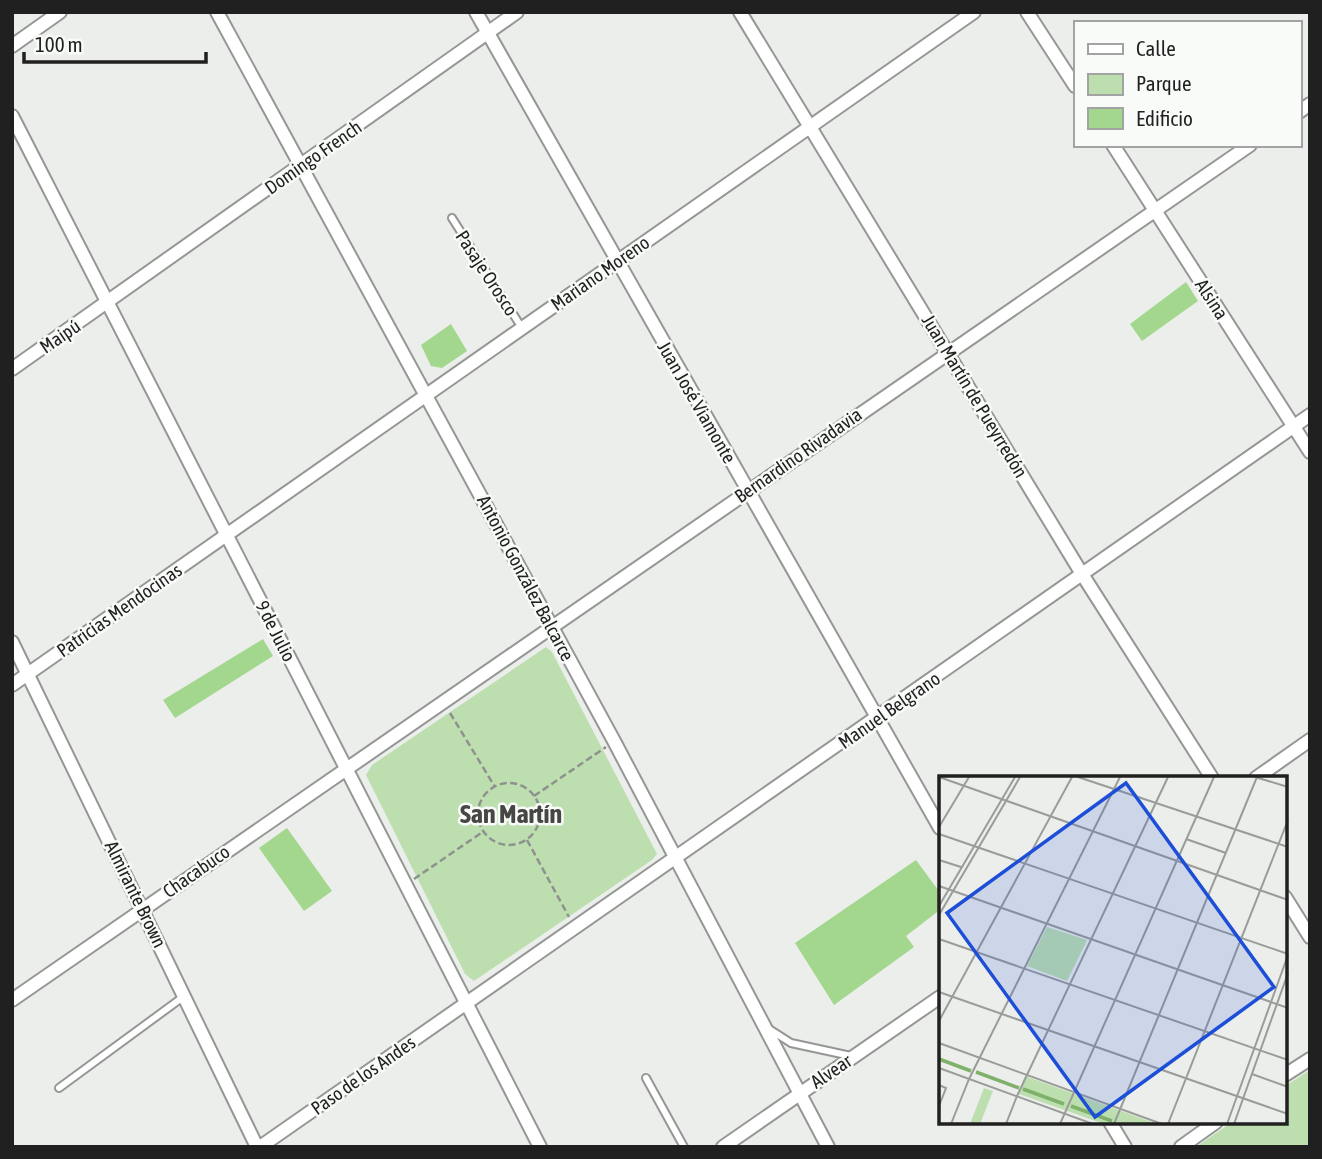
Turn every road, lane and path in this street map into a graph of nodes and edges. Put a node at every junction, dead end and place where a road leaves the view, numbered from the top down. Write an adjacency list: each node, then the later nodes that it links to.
1 (60, 12): 9 (street)
2 (217, 12): 15 (street, Antonio González Balcarce)
3 (476, 12): 8 (street, Juan José Viamonte)
4 (517, 12): 8 (street, Domingo French)
5 (740, 12): 12 (street, Juan Martín de Pueyrredón)
6 (974, 12): 12 (street, Mariano Moreno)
7 (1027, 12): 10 (street)
8 (488, 33): 15 (street, Domingo French); 18 (street, Juan José Viamonte)
9 (12, 46)
10 (1074, 84)
11 (12, 116): 19 (street, 9 de Julio)
12 (810, 127): 18 (street, Mariano Moreno); 21 (street, Juan Martín de Pueyrredón)
13 (1114, 147): 16 (street, Alsina)
14 (1248, 147): 16 (street, Bernardino Rivadavia)
15 (301, 166): 19 (street, Domingo French); 23 (street, Antonio González Balcarce)
16 (1156, 211): 21 (street, Bernardino Rivadavia); 25 (street, Alsina)
17 (452, 218): 20 (lane, Pasaje Orosco)
18 (617, 261): 20 (street, Mariano Moreno); 27 (street, Juan José Viamonte)
19 (108, 303): 22 (street, Maipú); 28 (street, 9 de Julio)
20 (522, 328): 23 (street, Mariano Moreno)
21 (948, 351): 27 (street, Bernardino Rivadavia); 29 (street, Juan Martín de Pueyrredón)
22 (12, 369)
23 (426, 394): 28 (street, Mariano Moreno); 30 (street, Antonio González Balcarce)
24 (1310, 415): 25 (street, Manuel Belgrano)
25 (1294, 426): 26 (street, Alsina); 29 (street, Manuel Belgrano)
26 (1310, 452)
27 (747, 490): 30 (street, Bernardino Rivadavia); 35 (street, Juan José Viamonte)
28 (226, 534): 32 (street, Patricias Mendocinas); 38 (street, 9 de Julio)
29 (1082, 574): 35 (street, Manuel Belgrano); 39 (street, Juan Martín de Pueyrredón)
30 (552, 626): 34 (street, Bernardino Rivadavia); 37 (street, Antonio González Balcarce)
31 (12, 642): 32 (street, Almirante Brown)
32 (27, 674): 33 (street, Patricias Mendocinas); 49 (street, Almirante Brown)
33 (12, 685)
34 (443, 702): 38 (street, Bernardino Rivadavia); 41 (path)
35 (878, 719): 43 (street, Juan José Viamonte); 46 (street, Manuel Belgrano)
36 (1310, 740): 40 (street)
37 (614, 741): 42 (path); 46 (street, Antonio González Balcarce)
38 (346, 767): 47 (street, 9 de Julio); 49 (street, Chacabuco)
39 (1211, 776)
40 (1259, 776)
41 (495, 787): 42 (path); 44 (path)
42 (534, 796): 45 (path)
43 (939, 826)
44 (484, 831): 45 (path); 47 (path)
45 (527, 840): 50 (path)
46 (676, 858): 50 (street, Manuel Belgrano); 56 (street, Antonio González Balcarce)
47 (406, 885): 55 (street, 9 de Julio)
48 (1287, 900): 51 (street)
49 (143, 908): 52 (street, Almirante Brown); 54 (street, Chacabuco)
50 (575, 928): 55 (street, Manuel Belgrano)
51 (1310, 937)
52 (185, 996): 61 (lane); 65 (street, Almirante Brown)
53 (939, 998): 57 (street, Alvear)
54 (12, 1000)
55 (467, 1003): 65 (street, Paso de los Andes); 66 (street, 9 de Julio)
56 (767, 1028): 57 (lane); 62 (street, Antonio González Balcarce)
57 (853, 1057): 62 (street, Alvear)
58 (1310, 1059): 59 (street)
59 (1287, 1074)
60 (646, 1077): 67 (lane)
61 (59, 1088)
62 (800, 1093): 68 (street, Alvear); 69 (street, Antonio González Balcarce)
63 (1111, 1124): 70 (street)
64 (1213, 1124): 71 (street)
65 (258, 1147)
66 (540, 1147)
67 (684, 1147)
68 (723, 1147)
69 (828, 1147)
70 (1125, 1147)
71 (1181, 1147)

